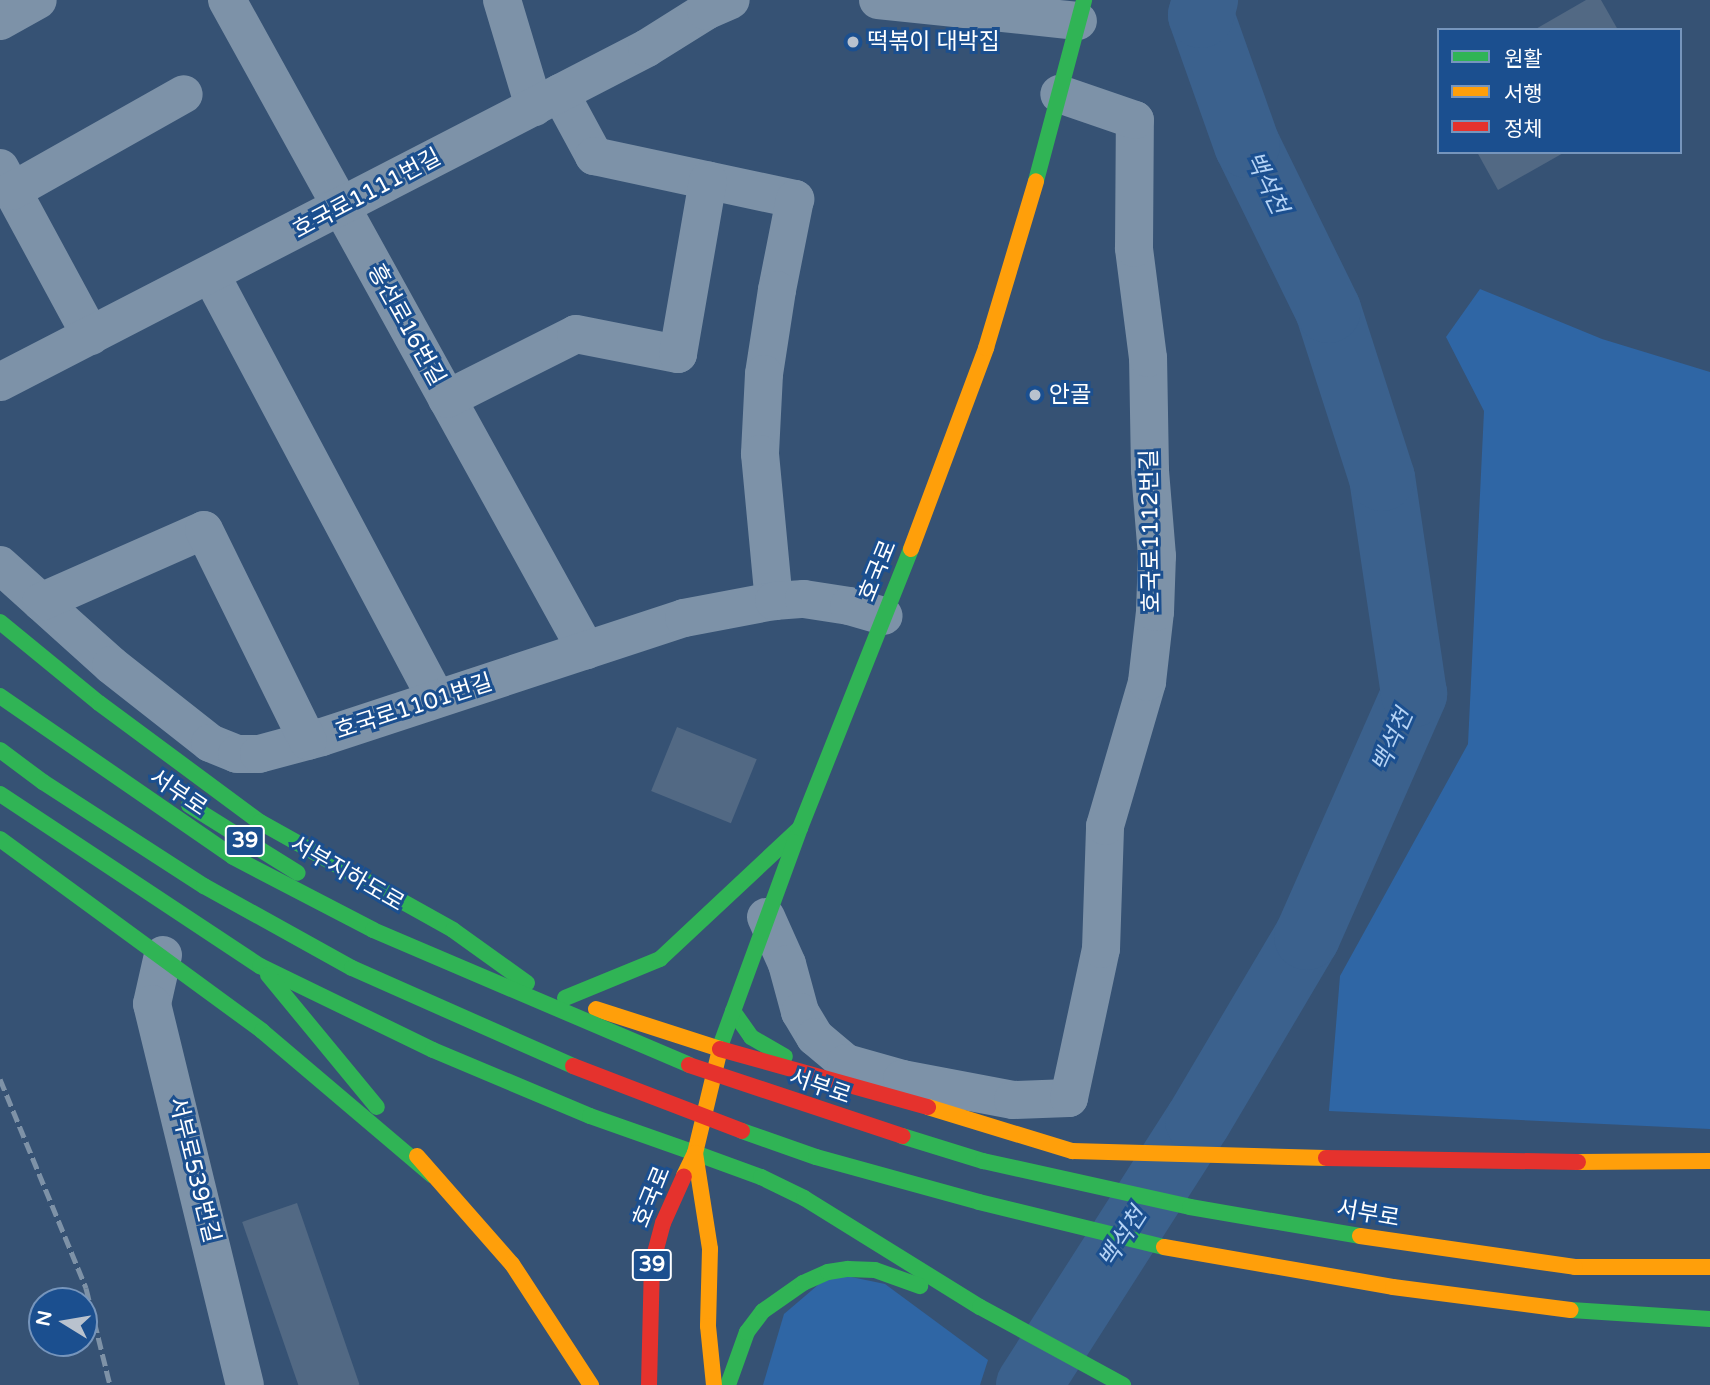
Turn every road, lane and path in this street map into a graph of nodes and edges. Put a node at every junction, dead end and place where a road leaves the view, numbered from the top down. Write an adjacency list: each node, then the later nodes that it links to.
1 (38, 0): 7 (street)
2 (227, 0): 13 (street, 흥선로16번길)
3 (502, 0): 10 (street)
4 (731, 0): 10 (street, 호국로1111번길)
5 (878, 0): 6 (street)
6 (1081, 10): 9 (main road, 호국로)
7 (0, 21)
8 (184, 94): 11 (street)
9 (1059, 94): 21 (main road, 호국로); 33 (street, 호국로1112번길)
10 (547, 100): 12 (street); 13 (street, 호국로1111번길)
11 (6, 180): 15 (street)
12 (708, 181): 17 (street); 19 (street)
13 (341, 208): 14 (street, 호국로1111번길); 17 (street, 흥선로16번길)
14 (211, 275): 15 (street, 호국로1111번길); 25 (street)
15 (92, 336): 16 (street, 호국로1111번길)
16 (0, 382)
17 (447, 399): 23 (street, 흥선로16번길)
18 (0, 565): 20 (street, 호국로1101번길)
19 (774, 601): 21 (street, 호국로1101번길); 23 (street, 호국로1101번길)
20 (41, 602): 26 (street, 호국로1101번길); 26 (street)
21 (884, 616): 31 (main road, 호국로)
22 (0, 622): 36 (main road)
23 (586, 650): 25 (street, 호국로1101번길)
24 (4, 689): 27 (main road); 44 (main road, 서부로, bridge)
25 (436, 699): 26 (street, 호국로1101번길)
26 (308, 741)
27 (96, 742)
28 (0, 750): 46 (main road, bridge)
29 (0, 794): 35 (main road)
30 (176, 796): 36 (main road, 서부지하도로 / 39)
31 (800, 828): 33 (main road, 호국로); 37 (main road)
32 (0, 839): 34 (main road)
33 (766, 918): 38 (main road, 호국로)
34 (163, 956): 43 (main road); 47 (street, 서부로539번길)
35 (260, 966): 41 (main road); 43 (main road)
36 (527, 983): 37 (main road, 39)
37 (565, 998): 39 (main road, 39)
38 (733, 1011): 39 (main road, 호국로); 40 (main road)
39 (720, 1049): 40 (main road); 41 (main road, 호국로 / 39)
40 (841, 1082): 42 (main road)
41 (695, 1153): 45 (main road); 49 (main road, 호국로 / 39); 50 (main road, 호국로 / 39)
42 (1710, 1161)
43 (432, 1175): 48 (main road)
44 (1710, 1267)
45 (979, 1307): 51 (main road); 52 (main road)
46 (1710, 1319)
47 (245, 1385)
48 (591, 1385)
49 (649, 1385)
50 (714, 1385)
51 (728, 1385)
52 (1123, 1385)

